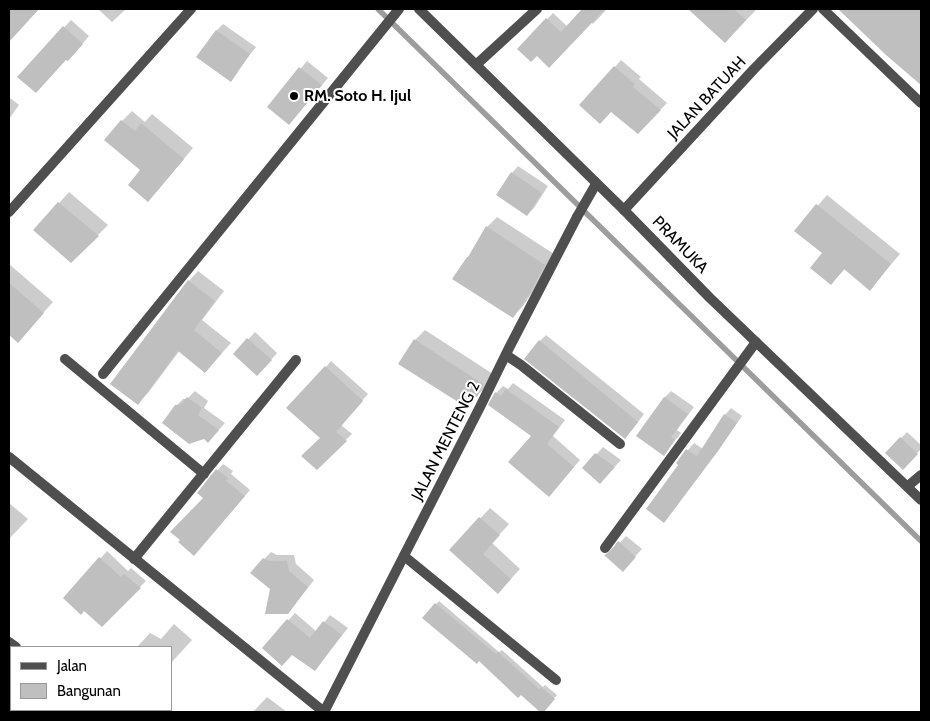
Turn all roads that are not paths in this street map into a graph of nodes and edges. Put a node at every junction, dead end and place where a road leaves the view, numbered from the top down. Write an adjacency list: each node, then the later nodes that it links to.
1 (191, 9): 11 (street)
2 (419, 9): 7 (street, PRAMUKA)
3 (538, 9): 7 (street)
4 (813, 9): 10 (street, JALAN BATUAH)
5 (823, 9): 8 (street)
6 (397, 12): 16 (street)
7 (477, 64): 9 (street, PRAMUKA)
8 (921, 102)
9 (596, 184): 10 (street, PRAMUKA); 13 (street, JALAN MENTENG 2)
10 (624, 210): 12 (street, PRAMUKA)
11 (9, 212)
12 (756, 342): 21 (street, PRAMUKA); 23 (street)
13 (506, 355): 17 (street); 24 (street, JALAN MENTENG 2)
14 (65, 359): 19 (street)
15 (296, 360): 19 (street)
16 (103, 374)
17 (620, 444)
18 (9, 458): 25 (street)
19 (204, 474): 25 (street)
20 (921, 475): 21 (street)
21 (908, 486): 22 (street, PRAMUKA)
22 (921, 500)
23 (604, 548)
24 (404, 556): 26 (street); 27 (street, JALAN MENTENG 2)
25 (134, 559): 27 (street)
26 (556, 680)
27 (324, 712)

